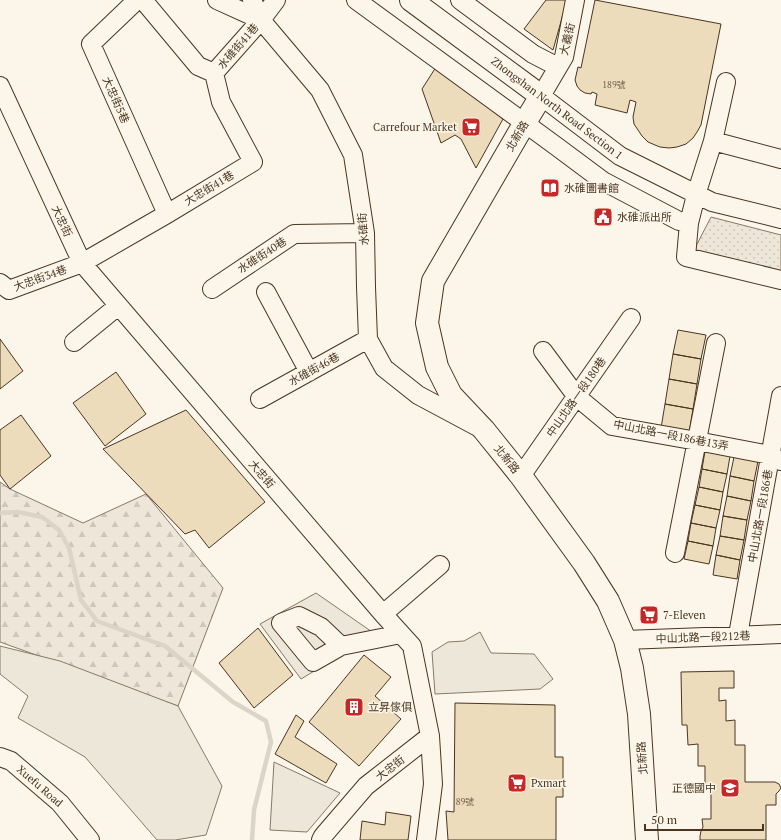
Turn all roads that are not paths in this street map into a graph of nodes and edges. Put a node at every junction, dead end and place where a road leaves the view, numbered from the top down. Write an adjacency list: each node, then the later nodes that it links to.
1 (137, 0): 20 (street, 大忠街5巷)
2 (143, 0): 12 (street)
3 (217, 0): 10 (street)
4 (252, 0): 10 (street, 水碓街)
5 (276, 0): 10 (street, 水碓街41巷)
6 (356, 0): 16 (street)
7 (412, 0): 15 (main road, Zhongshan North Road Section 1)
8 (460, 0): 11 (street)
9 (575, 0): 11 (street, 大義街)
10 (261, 20): 12 (street, 水碓街41巷); 23 (street, 水碓街)
11 (558, 67): 15 (street, 大義街)
12 (214, 73): 20 (street, 大忠街41巷)
13 (726, 82): 17 (street)
14 (0, 86): 24 (street, 大忠街)
15 (541, 96): 16 (main road, 北新路); 19 (street, Zhongshan North Road Section 1)
16 (524, 124): 22 (street); 39 (main road, 北新路)
17 (713, 141): 18 (street); 19 (street)
18 (781, 159)
19 (696, 195): 21 (street, Zhongshan North Road Section 1); 22 (street)
20 (167, 214): 24 (street, 大忠街41巷)
21 (781, 219)
22 (689, 223): 25 (street)
23 (365, 233): 27 (street, 水碓街40巷); 31 (street, 水碓街)
24 (82, 263): 26 (street, 大忠街34巷); 29 (street, 大忠街)
25 (781, 280)
26 (0, 283)
27 (212, 289)
28 (266, 292): 35 (street)
29 (118, 306): 32 (street); 45 (street, 大忠街)
30 (632, 318): 37 (street, 中山北路一段180巷)
31 (368, 339): 35 (street, 水碓街46巷); 39 (street, 水碓街)
32 (74, 342)
33 (716, 343): 40 (street)
34 (543, 351): 37 (street, 中山北路一段186巷13弄)
35 (309, 372): 38 (street, 水碓街46巷)
36 (781, 396): 41 (street, 中山北路一段186巷)
37 (577, 397): 40 (street, 中山北路一段186巷13弄); 42 (street, 中山北路一段180巷)
38 (260, 399)
39 (484, 430): 42 (main road, 北新路)
40 (697, 441): 41 (street, 中山北路一段186巷13弄); 43 (street)
41 (776, 458): 48 (street, 中山北路一段186巷)
42 (521, 476): 49 (main road, 北新路)
43 (675, 553)
44 (440, 566): 45 (street)
45 (383, 614): 46 (street, 大忠街)
46 (401, 634): 50 (street); 51 (street, 大忠街)
47 (781, 634): 48 (street, 中山北路一段212巷)
48 (738, 635): 49 (street, 中山北路一段212巷)
49 (625, 640): 56 (main road, 北新路)
50 (341, 646)
51 (430, 736): 54 (street, 大忠街); 55 (street)
52 (0, 757): 53 (street, Xuefu Road)
53 (90, 840)
54 (321, 840)
55 (426, 840)
56 (647, 840)

